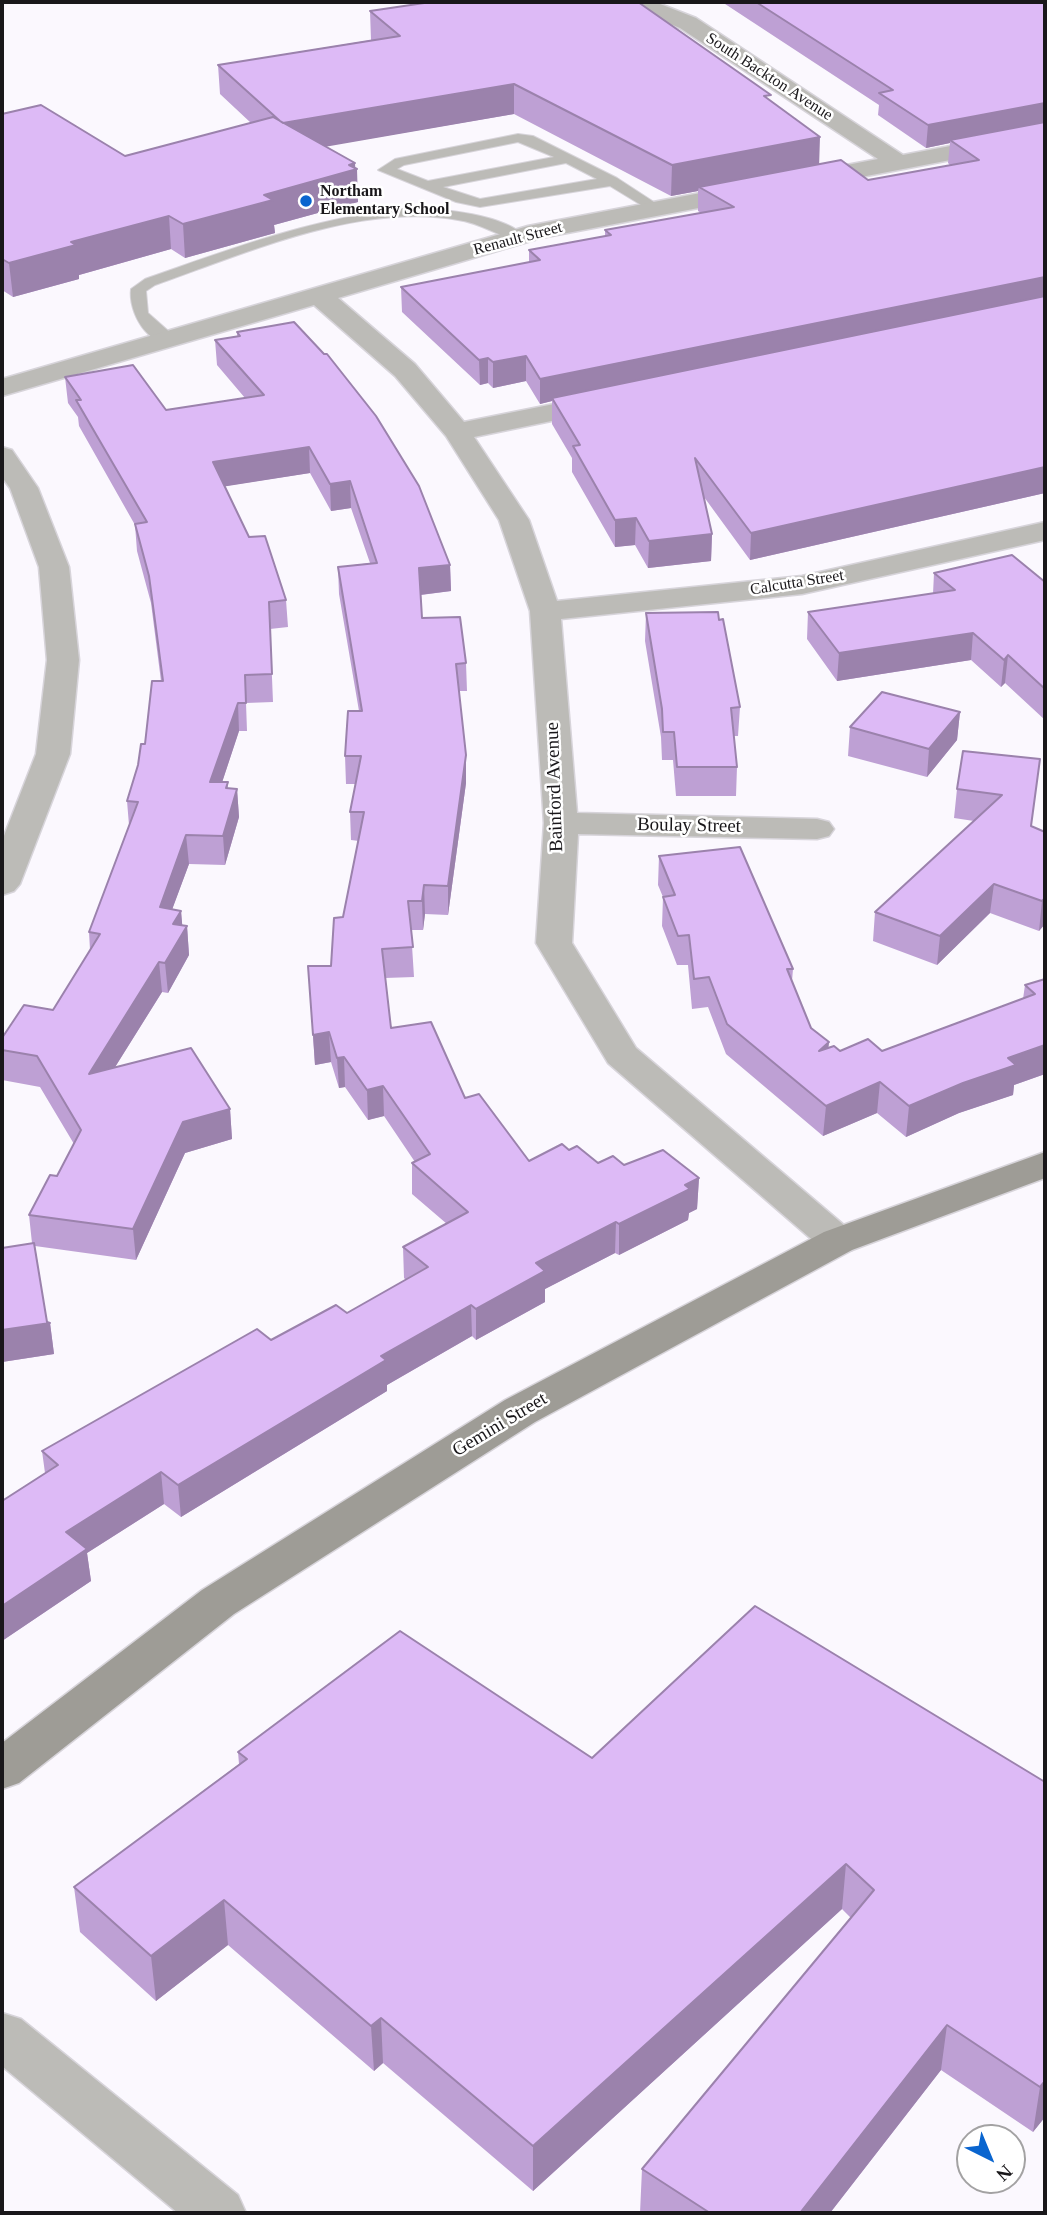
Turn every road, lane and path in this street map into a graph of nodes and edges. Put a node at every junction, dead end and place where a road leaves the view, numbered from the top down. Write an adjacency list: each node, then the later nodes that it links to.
1 (637, 2): 4 (street, South Backton Avenue)
2 (1045, 135): 4 (street, Renault Street)
3 (567, 159): 5 (lane); 6 (lane); 6 (lane)
4 (897, 161): 7 (street, Renault Street)
5 (612, 181): 6 (lane); 7 (lane)
6 (426, 186)
7 (656, 208): 8 (street, Renault Street)
8 (519, 237): 9 (street, Renault Street); 10 (lane)
9 (319, 295): 10 (street, Renault Street); 13 (street, Bainford Avenue)
10 (168, 340): 11 (street, Renault Street)
11 (2, 388)
12 (635, 396): 13 (street)
13 (457, 432): 16 (street, Bainford Avenue)
14 (2, 456): 19 (street)
15 (1043, 535): 16 (street, Calcutta Street)
16 (545, 611): 17 (street, Bainford Avenue)
17 (561, 823): 18 (street, Boulay Street); 21 (street, Bainford Avenue)
18 (817, 829)
19 (2, 884)
20 (1045, 1164): 21 (street, Gemini Street)
21 (838, 1241): 22 (street, Gemini Street)
22 (2, 1770)
23 (2, 2035): 24 (street)
24 (218, 2213)

